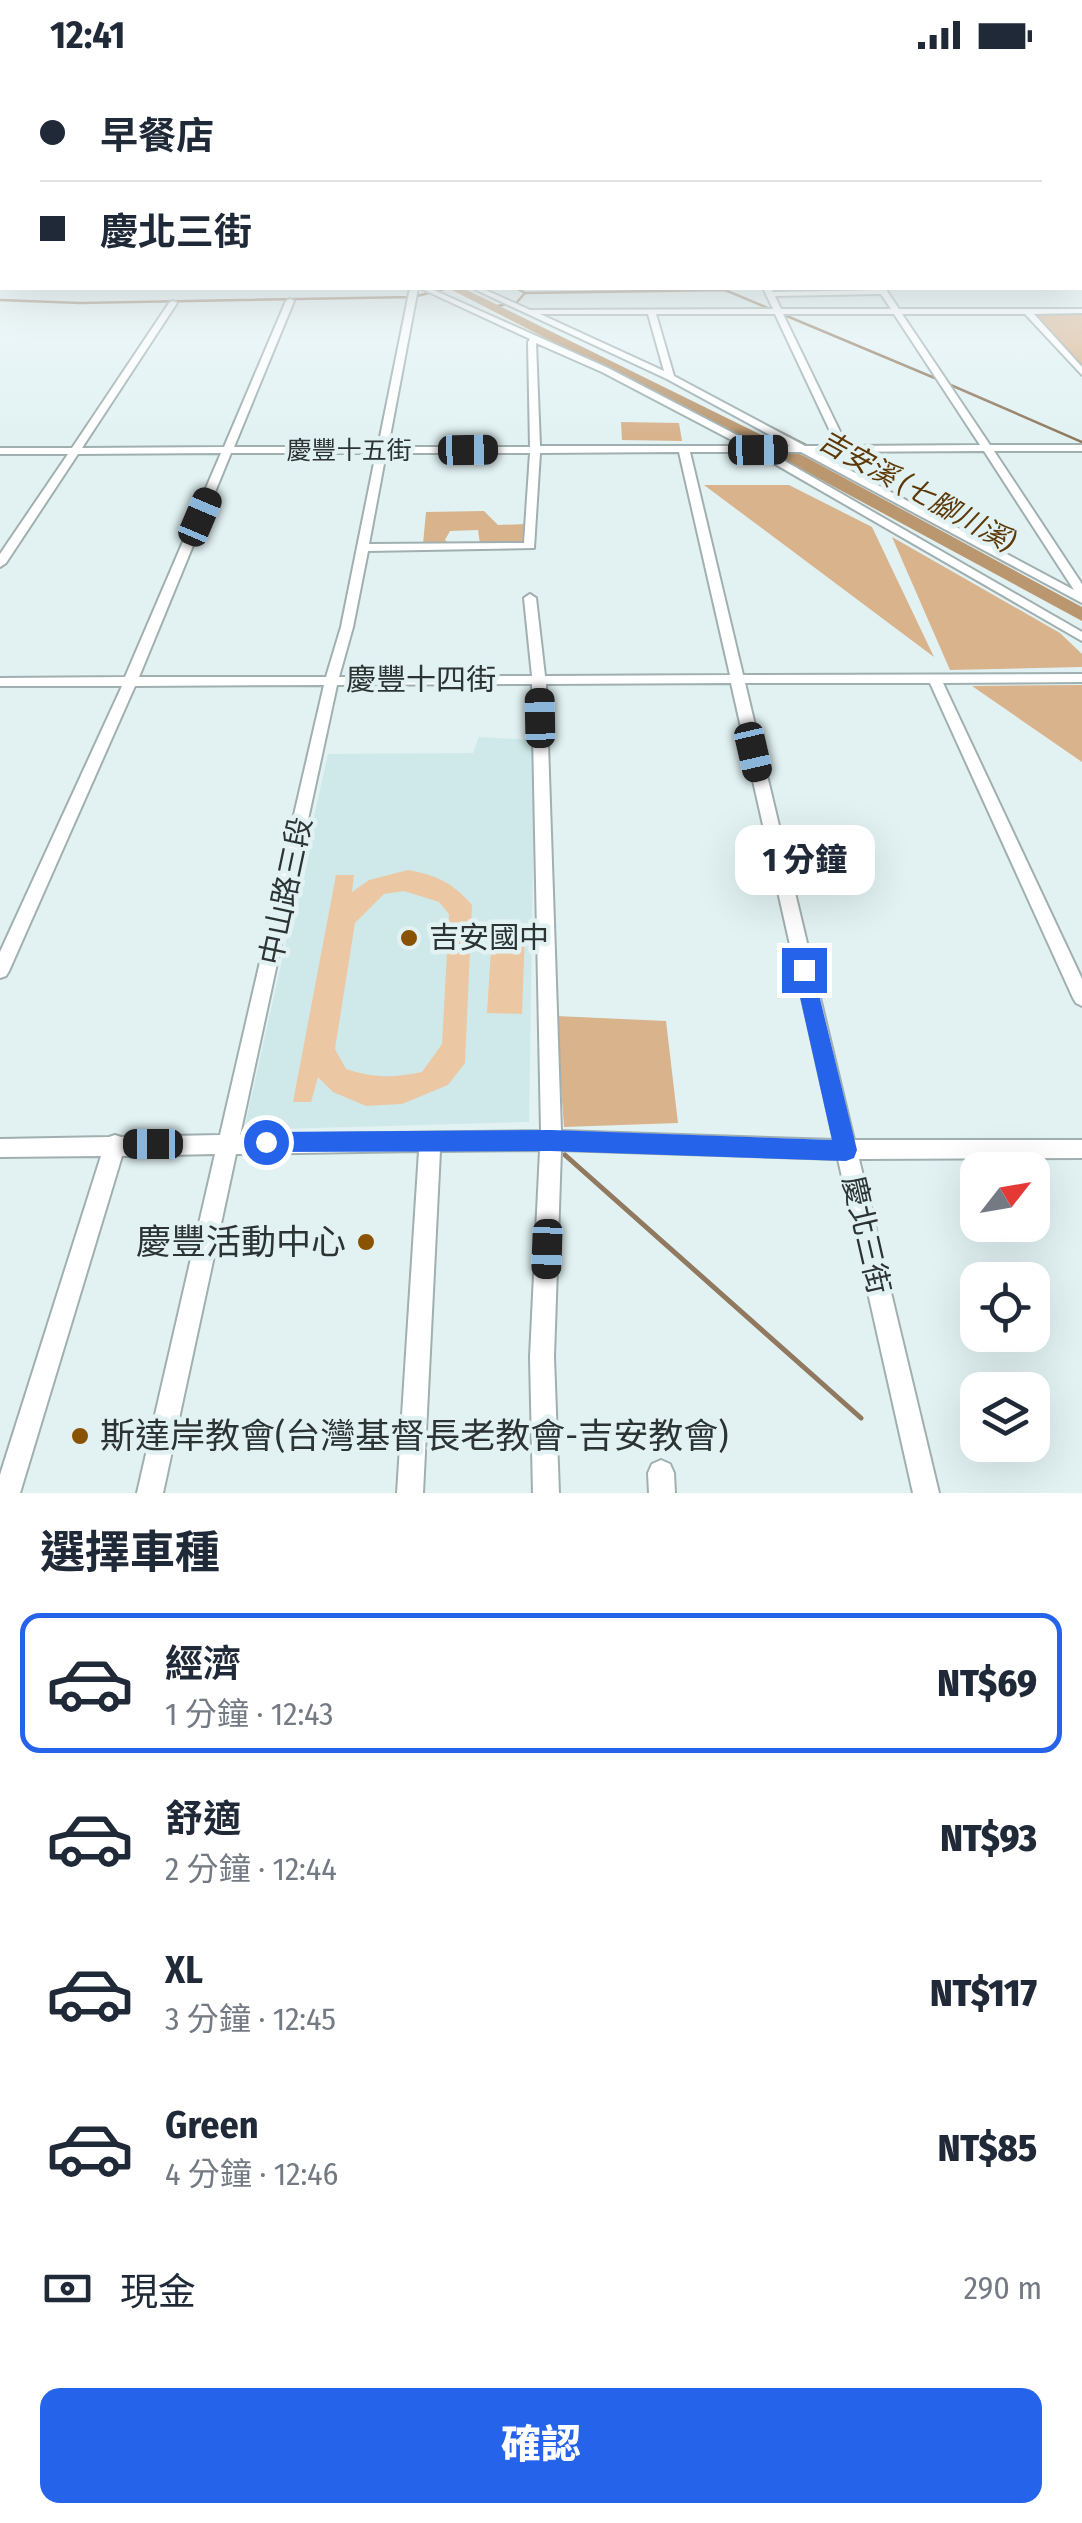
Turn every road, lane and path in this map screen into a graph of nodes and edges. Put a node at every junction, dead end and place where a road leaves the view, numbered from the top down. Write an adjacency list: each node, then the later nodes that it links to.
1 (289, 302): 24 (street)
2 (411, 302): 25 (street, 中山路三段)
3 (447, 302): 14 (street)
4 (507, 302): 11 (street)
5 (774, 302): 13 (street)
6 (891, 302): 12 (street)
7 (172, 303): 27 (street)
8 (651, 311): 11 (street); 13 (street); 16 (street)
9 (1027, 311): 10 (street); 12 (street); 15 (street)
10 (1082, 311)
11 (527, 312): 16 (street)
12 (897, 312): 13 (street); 21 (street)
13 (780, 313): 17 (street)
14 (536, 338): 19 (street); 23 (street)
15 (1082, 372)
16 (670, 378): 20 (street)
17 (843, 448): 20 (street, 慶豐十五街); 21 (street, 慶豐十五街)
18 (1082, 448): 21 (street, 慶豐十五街)
19 (535, 449): 22 (street, 慶豐十五街); 25 (street, 慶豐十五街); 28 (street)
20 (803, 449): 23 (street, 慶豐十五街); 30 (street)
21 (989, 449): 30 (street)
22 (684, 450): 23 (street, 慶豐十五街); 37 (street, 慶北三街)
23 (758, 450): 32 (street)
24 (229, 451): 25 (street, 慶豐十五街); 27 (street, 慶豐十五街); 39 (street)
25 (384, 451): 28 (street, 中山路三段)
26 (0, 452): 27 (street, 慶豐十五街)
27 (74, 452): 29 (street)
28 (362, 548): 35 (street, 中山路三段)
29 (0, 563)
30 (1082, 596)
31 (530, 598): 36 (street)
32 (1082, 636)
33 (1082, 678): 34 (street, 慶豐十四街)
34 (935, 679): 37 (street, 慶豐十四街); 41 (street)
35 (332, 680): 36 (street, 慶豐十四街); 39 (street, 慶豐十四街); 44 (street, 中山路三段)
36 (539, 680): 37 (street, 慶豐十四街); 42 (street)
37 (736, 680): 48 (street, 慶北三街)
38 (0, 682): 39 (street, 慶豐十四街)
39 (130, 682): 40 (street)
40 (0, 971)
41 (1082, 998)
42 (551, 1140): 43 (street); 48 (street); 52 (street)
43 (430, 1142): 44 (street); 51 (street)
44 (230, 1143): 45 (street); 50 (street, 中山路三段)
45 (114, 1144): 46 (street); 49 (street)
46 (0, 1148)
47 (1082, 1148): 48 (street)
48 (846, 1150): 53 (street, 慶北三街)
49 (7, 1493)
50 (150, 1493)
51 (410, 1493)
52 (546, 1493)
53 (926, 1493)

